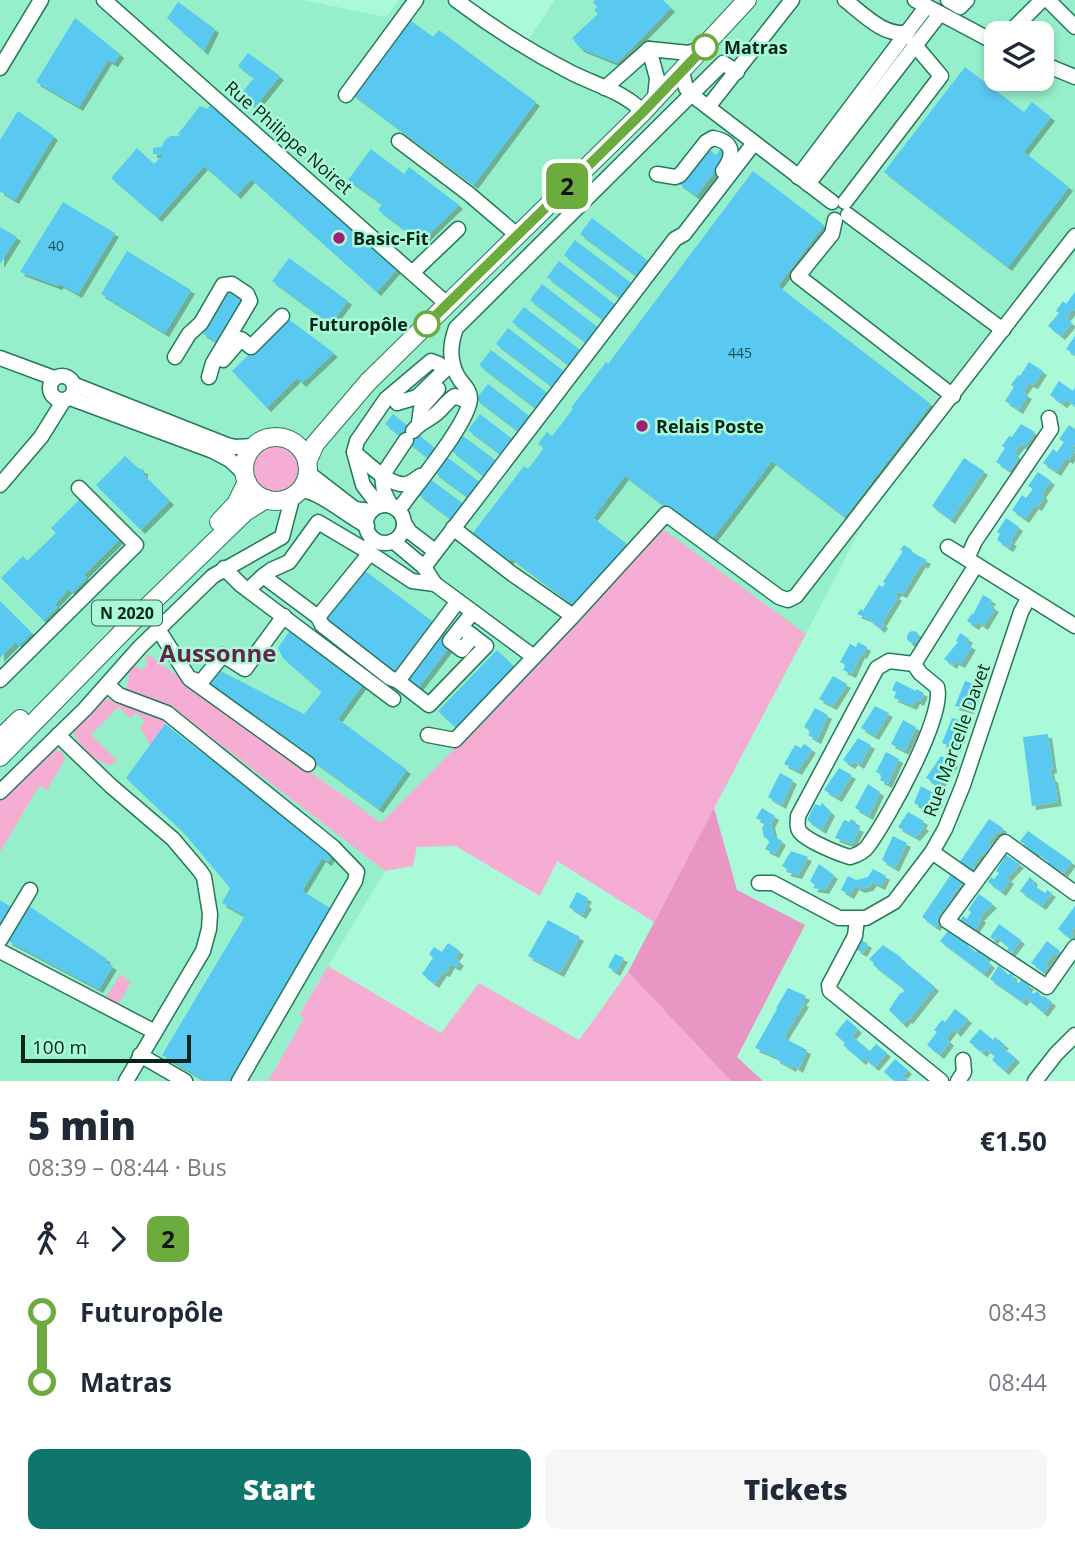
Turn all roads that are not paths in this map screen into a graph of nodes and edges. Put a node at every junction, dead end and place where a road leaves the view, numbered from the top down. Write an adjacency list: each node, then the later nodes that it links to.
1 (41, 0): 21 (street)
2 (104, 0): 41 (street, Rue Philippe Noiret)
3 (416, 0): 27 (street)
4 (456, 0): 26 (street)
5 (747, 0): 16 (main road)
6 (759, 0): 16 (main road)
7 (792, 0): 24 (street)
8 (845, 0): 18 (street)
9 (948, 0): 10 (street)
10 (967, 0)
11 (1042, 0): 14 (street)
12 (1048, 0): 15 (street)
13 (927, 7): 17 (street); 18 (street)
14 (1021, 21)
15 (1075, 27)
16 (720, 31): 19 (main road)
17 (984, 37)
18 (911, 38): 35 (street); 36 (street)
19 (705, 47): 20 (street); 23 (main road)
20 (649, 49): 26 (street); 29 (street)
21 (0, 68)
22 (1054, 68): 25 (street)
23 (682, 71): 28 (street); 29 (main road)
24 (737, 72): 28 (street); 30 (street)
25 (1075, 77)
26 (605, 88): 31 (street)
27 (346, 95)
28 (692, 95): 30 (street); 48 (street)
29 (655, 98): 31 (main road)
30 (708, 107): 33 (street)
31 (643, 112): 39 (main road)
32 (399, 141): 39 (street)
33 (754, 143): 35 (street); 70 (street)
34 (657, 174): 37 (street)
35 (803, 180): 36 (street)
36 (840, 210): 44 (street); 51 (street)
37 (683, 222)
38 (458, 229): 41 (street)
39 (517, 235): 42 (main road)
40 (1075, 236): 44 (street)
41 (413, 272): 42 (street, Rue Philippe Noiret)
42 (447, 304): 49 (main road)
43 (282, 316): 45 (street)
44 (1003, 330): 51 (street)
45 (175, 357)
46 (0, 358): 50 (street)
47 (0, 367): 50 (street)
48 (450, 370): 52 (street); 53 (street); 53 (street); 55 (street)
49 (368, 382): 56 (main road); 59 (main road)
50 (61, 391): 57 (street); 62 (street); 63 (street)
51 (953, 396): 85 (street)
52 (469, 402): 55 (street); 60 (street)
53 (375, 417): 58 (street)
54 (1049, 418): 75 (street)
55 (413, 431): 61 (street)
56 (288, 440): 57 (main road); 59 (main road)
57 (254, 446): 62 (main road)
58 (354, 452): 61 (street); 67 (street)
59 (307, 467): 65 (main road); 67 (street)
60 (426, 471): 61 (street); 67 (street)
61 (382, 475): 67 (street)
62 (245, 478): 66 (main road); 98 (main road, N 2020)
63 (0, 485)
64 (79, 488): 92 (street)
65 (297, 492): 66 (main road); 68 (street); 71 (street)
66 (268, 500): 68 (street); 99 (main road, N 2020)
67 (384, 508): 69 (street); 71 (street)
68 (286, 519): 77 (street)
69 (404, 523): 72 (street); 74 (street)
70 (454, 526): 74 (street); 85 (street)
71 (369, 539): 72 (street); 78 (street); 79 (street); 86 (street)
72 (393, 541): 76 (street)
73 (948, 547): 75 (street)
74 (435, 551): 76 (street)
75 (971, 562): 81 (street); 90 (street)
76 (424, 567): 79 (street)
77 (225, 568): 80 (street); 88 (street)
78 (264, 576): 80 (street); 86 (street)
79 (435, 584): 82 (street)
80 (248, 590): 84 (street)
81 (1028, 599): 87 (street); 102 (street, Rue Marcelle Davet)
82 (458, 601): 83 (street); 93 (street)
83 (473, 612): 89 (street); 93 (street)
84 (284, 616): 91 (street); 95 (street)
85 (573, 616): 89 (street)
86 (318, 617): 93 (street)
87 (1075, 626)
88 (159, 629): 91 (street); 94 (street)
89 (534, 657): 97 (street)
90 (914, 664): 90 (street)
91 (185, 672): 100 (street)
92 (0, 680)
93 (398, 681)
94 (107, 685): 96 (street); 117 (street)
95 (393, 699)
96 (58, 735): 101 (street); 111 (street)
97 (428, 735)
98 (0, 739)
99 (0, 757)
100 (307, 764)
101 (0, 792)
102 (932, 852): 103 (street); 107 (street, Rue Marcelle Davet)
103 (975, 882): 106 (street); 109 (street)
104 (759, 883): 107 (street)
105 (30, 890): 108 (street)
106 (1075, 894)
107 (857, 919): 118 (street)
108 (0, 940)
109 (1075, 947)
110 (0, 951): 111 (street)
111 (155, 1032): 113 (street)
112 (1075, 1035): 120 (street)
113 (140, 1055): 115 (street); 116 (street)
114 (963, 1060): 119 (street)
115 (126, 1081)
116 (185, 1081)
117 (239, 1081)
118 (941, 1081)
119 (958, 1081)
120 (1035, 1081)

